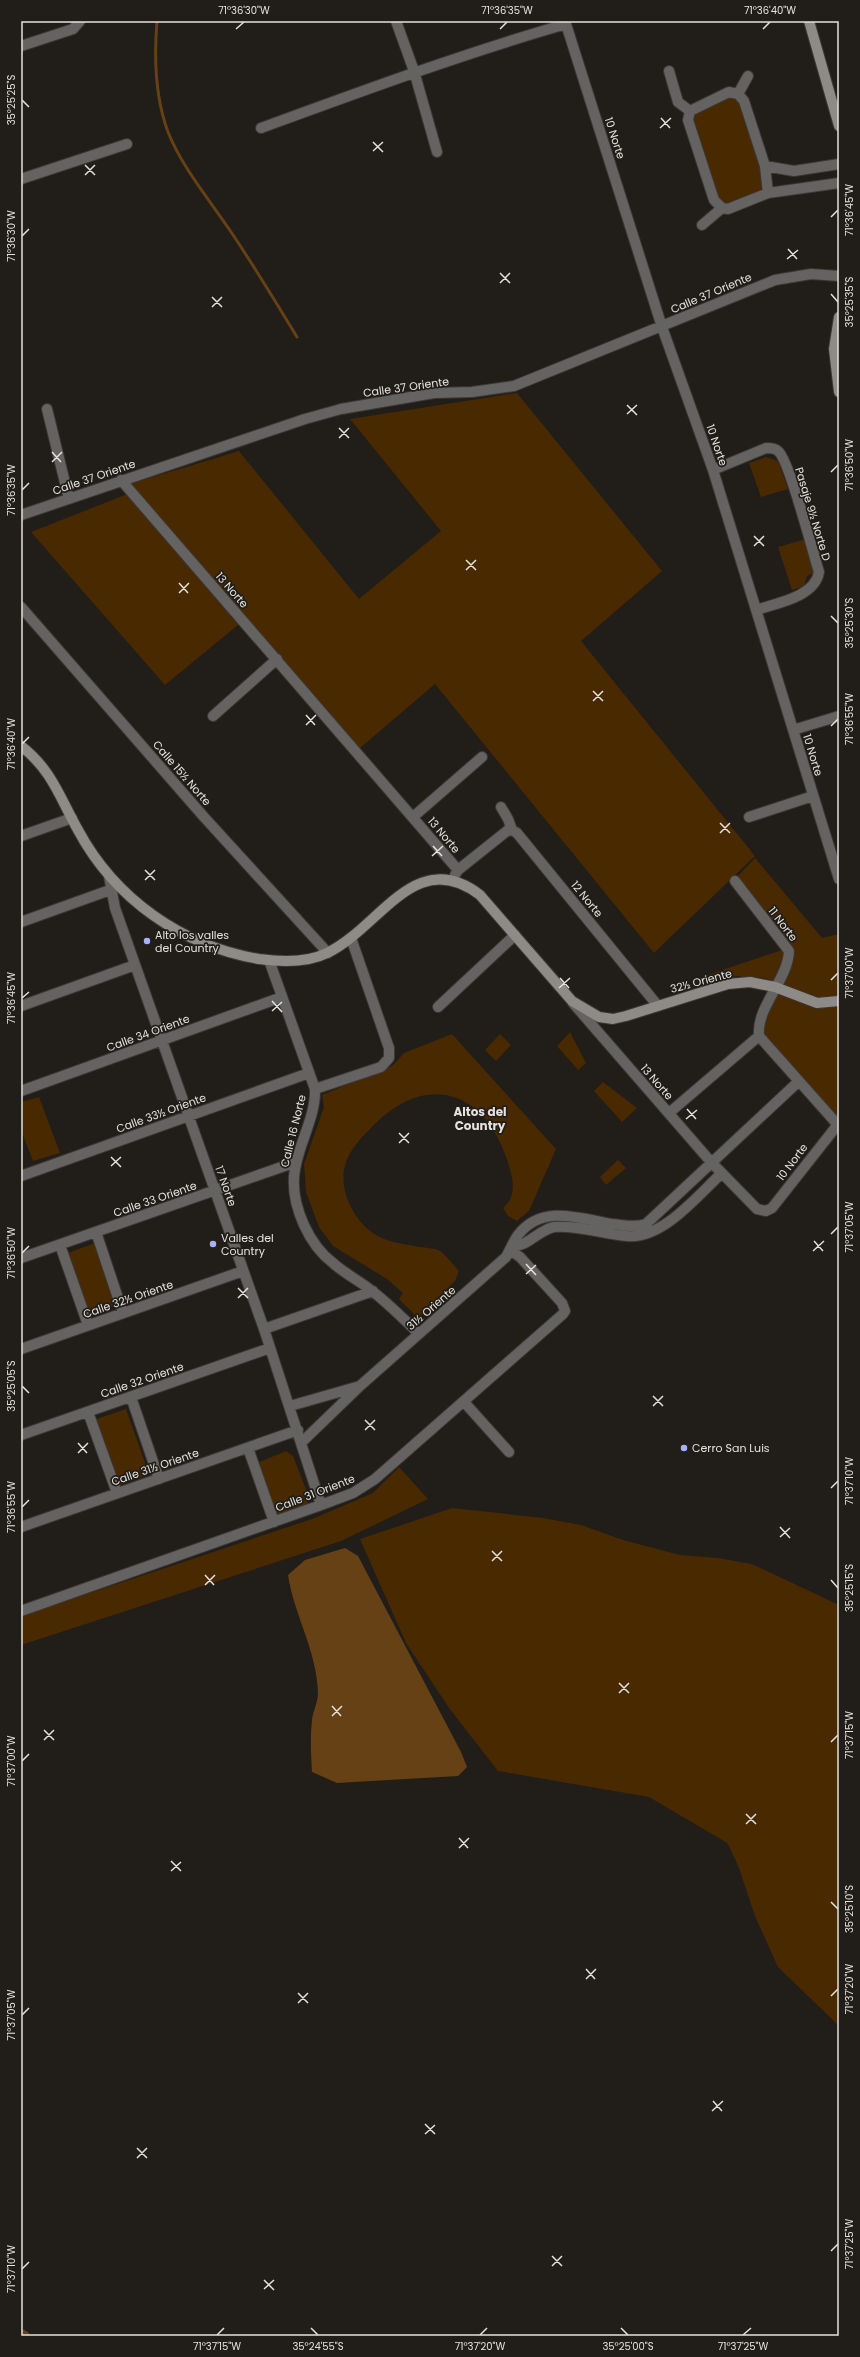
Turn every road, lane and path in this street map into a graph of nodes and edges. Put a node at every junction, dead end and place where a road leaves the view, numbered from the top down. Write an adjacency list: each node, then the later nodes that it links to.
1 (80, 21): 5 (street)
2 (396, 21): 6 (street)
3 (809, 21): 11 (street)
4 (566, 22): 6 (street); 24 (street, 10 Norte)
5 (21, 46)
6 (414, 71): 12 (street); 14 (street)
7 (669, 71): 10 (street)
8 (748, 76): 9 (street)
9 (738, 94): 10 (street); 16 (street)
10 (690, 111): 20 (street)
11 (839, 126)
12 (261, 128)
13 (127, 144): 17 (street)
14 (437, 152)
15 (839, 164): 16 (street)
16 (765, 166): 19 (street)
17 (21, 179)
18 (839, 183): 19 (street)
19 (768, 193): 20 (street)
20 (722, 208): 21 (street)
21 (702, 225)
22 (839, 276): 24 (street, Calle 37 Oriente)
23 (839, 317): 25 (street)
24 (662, 326): 27 (street, 10 Norte); 28 (street, Calle 37 Oriente)
25 (839, 392)
26 (47, 409): 29 (street)
27 (713, 470): 32 (street, 10 Norte); 32 (street, Pasaje 9½ Norte D)
28 (122, 480): 29 (street, Calle 37 Oriente); 33 (street, 13 Norte)
29 (69, 498): 30 (street, Calle 37 Oriente)
30 (21, 513)
31 (21, 607): 55 (street, Calle 15½ Norte)
32 (756, 610): 36 (street, 10 Norte)
33 (276, 659): 34 (street); 41 (street, 13 Norte)
34 (213, 716)
35 (839, 716): 36 (street)
36 (793, 730): 39 (street, 10 Norte)
37 (21, 746): 43 (street)
38 (482, 757): 41 (street)
39 (814, 796): 42 (street); 48 (street, 10 Norte)
40 (500, 807): 44 (street, 12 Norte)
41 (413, 816): 46 (street, 13 Norte)
42 (749, 817)
43 (72, 818): 45 (street); 47 (street)
44 (512, 830): 46 (street); 63 (street, 12 Norte)
45 (21, 836)
46 (458, 870): 49 (street, 13 Norte)
47 (109, 876): 51 (street, 17 Norte); 56 (street)
48 (839, 879)
49 (452, 880): 53 (street, 13 Norte); 54 (street)
50 (735, 881): 58 (street, 11 Norte)
51 (110, 890): 52 (street); 57 (street, 17 Norte)
52 (21, 922)
53 (515, 935): 60 (street, 13 Norte); 64 (street)
54 (351, 938): 55 (street); 69 (street)
55 (328, 953): 56 (street)
56 (269, 960): 59 (street, Calle 16 Norte)
57 (135, 965): 62 (street); 66 (street, 17 Norte)
58 (776, 987): 61 (street, 32½ Oriente); 63 (street, 32½ Oriente); 65 (street)
59 (282, 997): 66 (street, Calle 34 Oriente); 67 (street, Calle 16 Norte)
60 (572, 1001): 63 (street, 32½ Oriente); 71 (street, 13 Norte)
61 (839, 1001)
62 (21, 1006)
63 (658, 1006)
64 (438, 1007)
65 (759, 1036): 68 (street); 71 (street)
66 (162, 1040): 70 (street, Calle 34 Oriente); 72 (street, 17 Norte)
67 (309, 1073): 69 (street, Calle 16 Norte); 72 (street, Calle 33½ Oriente)
68 (798, 1082): 73 (street); 75 (street)
69 (314, 1089): 74 (street, Calle 16 Norte)
70 (21, 1091)
71 (669, 1113): 75 (street, 13 Norte)
72 (188, 1116): 77 (street, Calle 33½ Oriente); 78 (street, 17 Norte)
73 (838, 1124): 79 (street, 10 Norte)
74 (296, 1162): 78 (street, Calle 33 Oriente); 86 (street, Calle 16 Norte)
75 (711, 1162): 76 (street, 13 Norte); 80 (street)
76 (722, 1173): 79 (street, 13 Norte); 80 (street)
77 (21, 1176)
78 (215, 1191): 81 (street, Calle 33 Oriente); 85 (street, 17 Norte)
79 (762, 1211)
80 (643, 1231): 83 (street, 31½ Oriente)
81 (96, 1232): 82 (street, Calle 33 Oriente); 87 (street)
82 (60, 1245): 84 (street, Calle 33 Oriente); 88 (street)
83 (511, 1248): 90 (street, 31½ Oriente); 95 (street, Calle 31 Oriente)
84 (21, 1258)
85 (244, 1271): 87 (street, Calle 32½ Oriente); 89 (street, 17 Norte)
86 (373, 1291): 89 (street); 90 (street, Calle 16 Norte)
87 (123, 1313): 88 (street, Calle 32½ Oriente)
88 (88, 1325): 92 (street, Calle 32½ Oriente)
89 (264, 1329): 91 (street, 17 Norte)
90 (419, 1334): 93 (street, 31½ Oriente)
91 (270, 1348): 94 (street, Calle 32 Oriente); 96 (street, 17 Norte)
92 (21, 1349)
93 (362, 1385): 96 (street, 31½ Oriente); 100 (street, 31½ Oriente)
94 (131, 1397): 97 (street, Calle 32 Oriente); 103 (street)
95 (464, 1402): 102 (street); 105 (street, Calle 31 Oriente)
96 (290, 1406): 98 (street, 17 Norte)
97 (88, 1412): 99 (street, Calle 32 Oriente); 104 (street)
98 (298, 1430): 100 (street, 17 Norte); 101 (street, Calle 31½ Oriente)
99 (21, 1435)
100 (302, 1442): 105 (street, 17 Norte)
101 (248, 1448): 103 (street, Calle 31½ Oriente); 106 (street)
102 (509, 1452)
103 (160, 1478): 104 (street, Calle 31½ Oriente)
104 (117, 1494): 107 (street, Calle 31½ Oriente)
105 (322, 1505): 106 (street, Calle 31 Oriente)
106 (274, 1522): 108 (street, Calle 31 Oriente)
107 (21, 1527)
108 (21, 1611)

